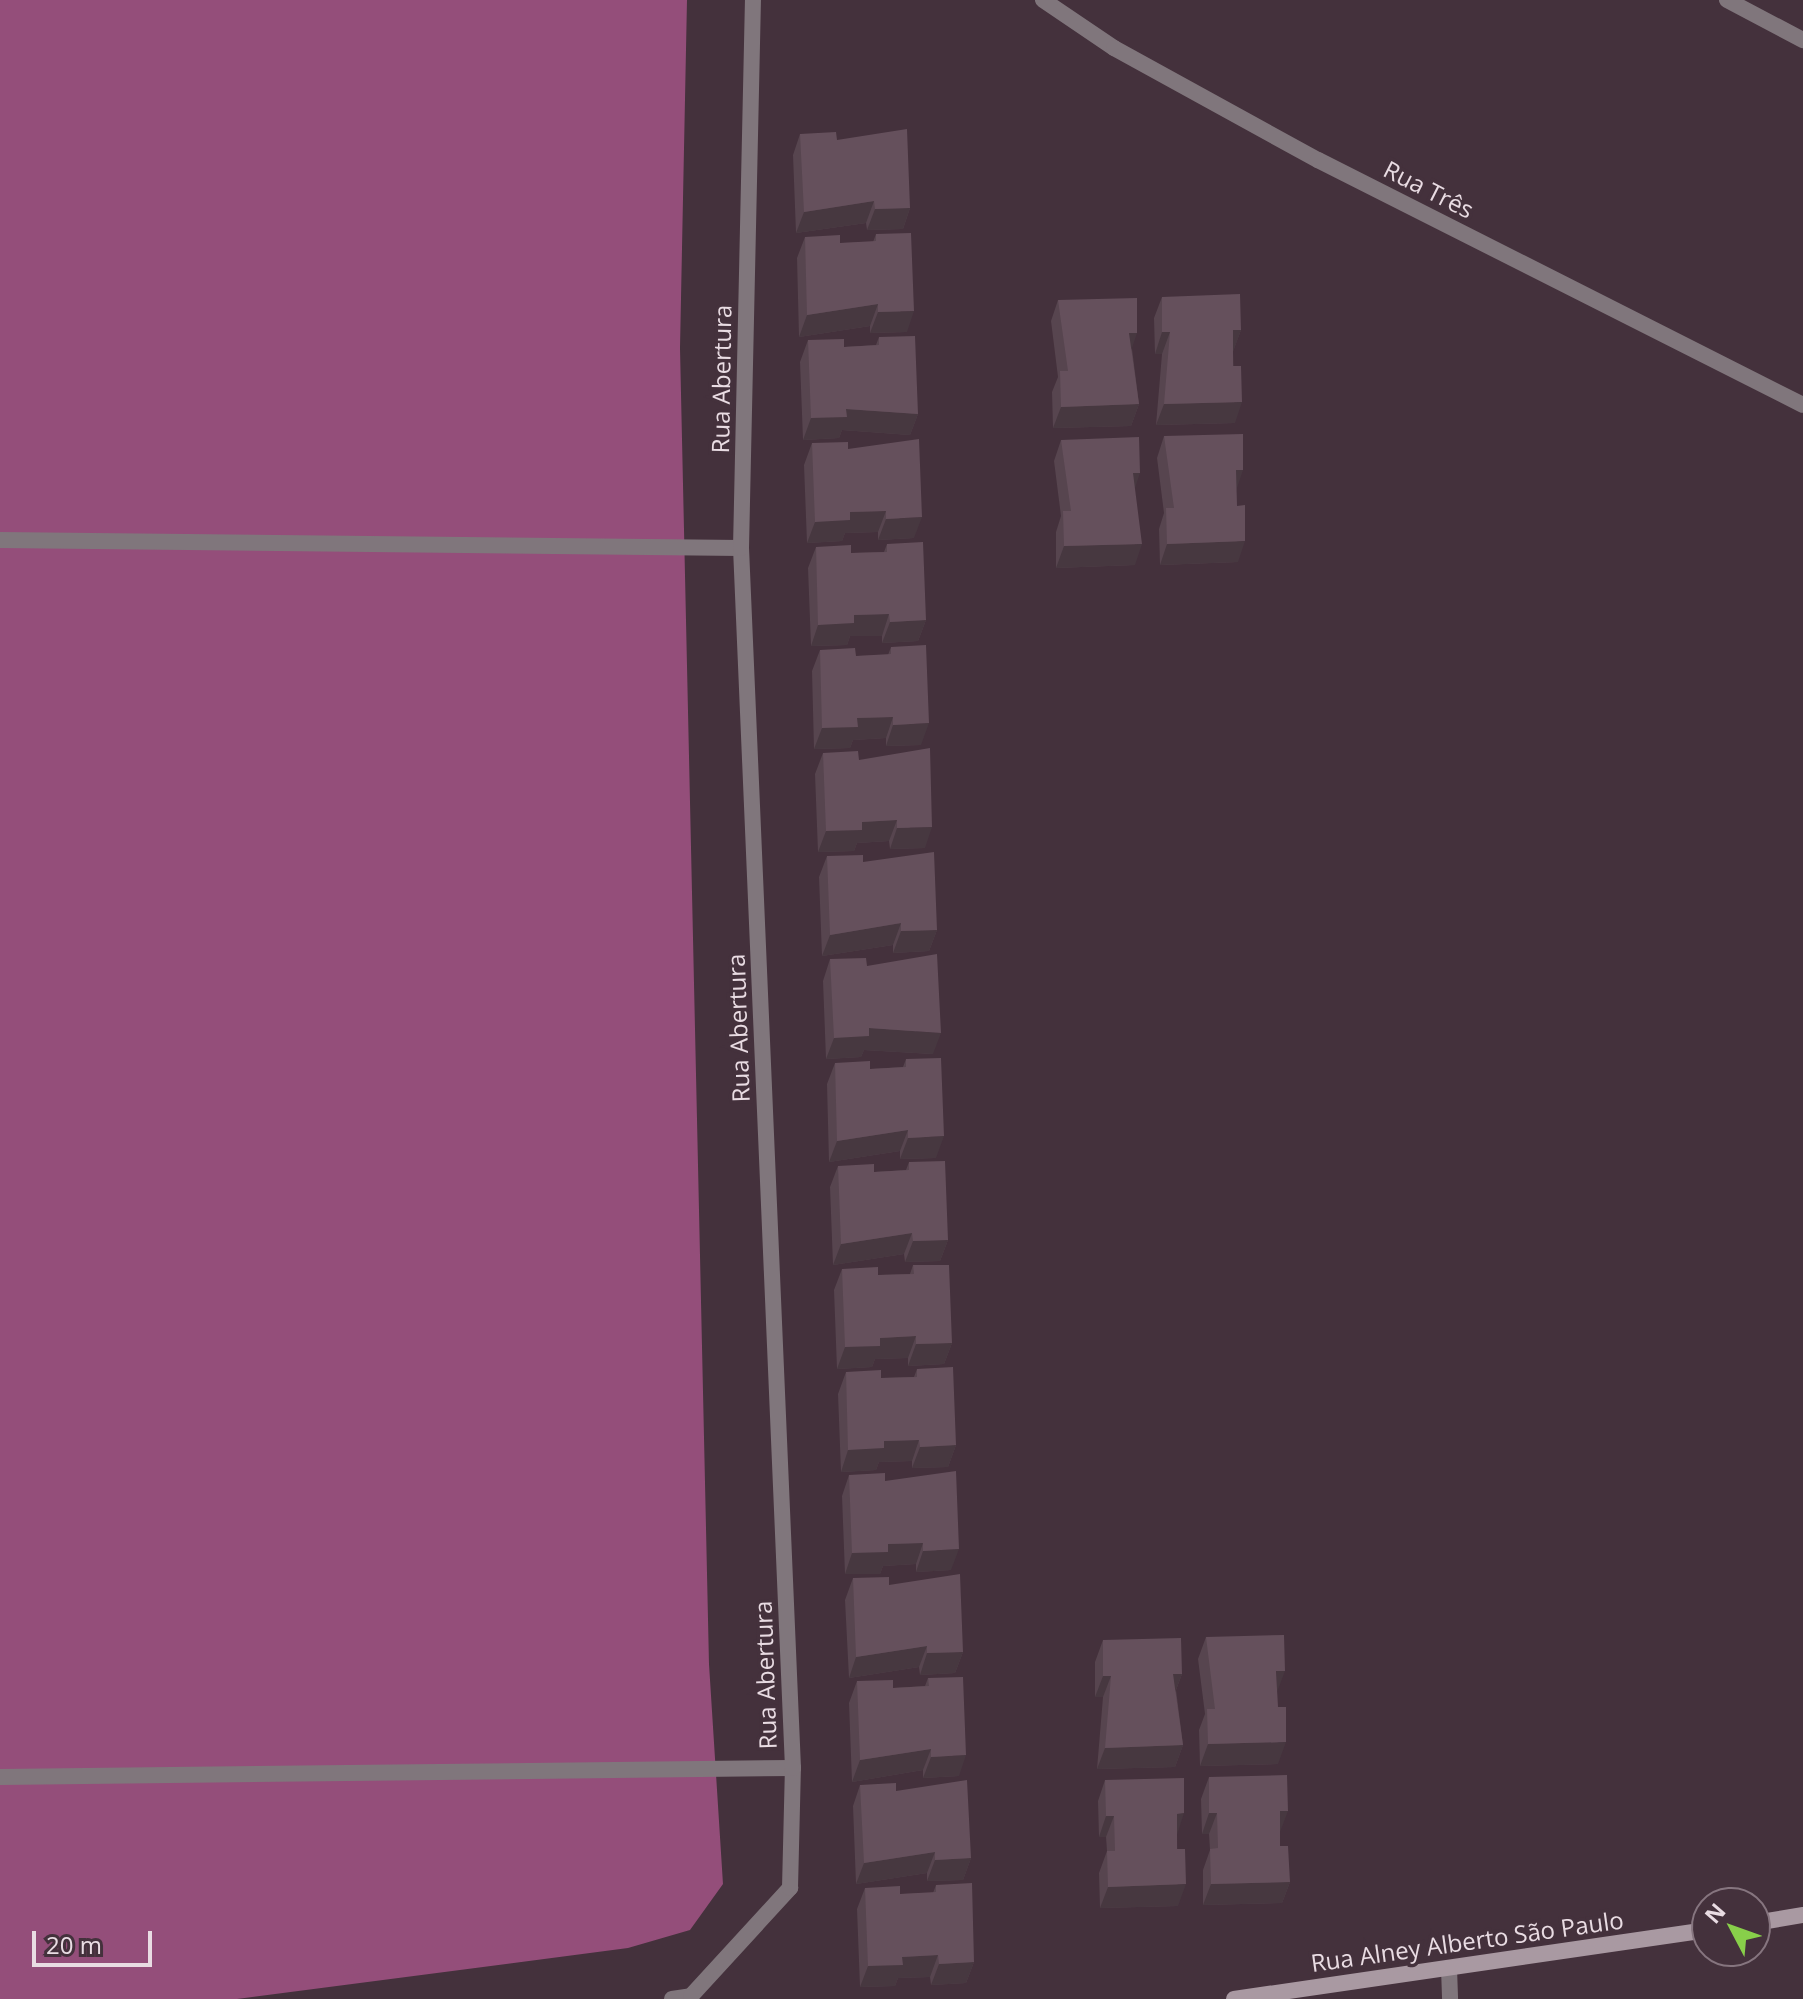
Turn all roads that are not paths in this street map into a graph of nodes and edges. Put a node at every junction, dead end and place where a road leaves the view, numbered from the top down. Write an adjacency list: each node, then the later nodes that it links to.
1 (753, 0): 7 (street, Rua Abertura)
2 (1043, 0): 5 (street, Rua Três)
3 (1727, 0): 4 (street)
4 (1803, 40)
5 (1803, 405)
6 (0, 540): 7 (street)
7 (741, 548): 8 (street, Rua Abertura)
8 (793, 1768): 9 (street); 14 (street, Rua Abertura)
9 (0, 1777)
10 (1803, 1915): 11 (street)
11 (1771, 1920)
12 (1691, 1932): 13 (street, Rua Alney Alberto São Paulo)
13 (1449, 1968): 15 (street, Rua Alney Alberto São Paulo); 16 (street)
14 (672, 1999)
15 (1234, 1999)
16 (1450, 1999)

